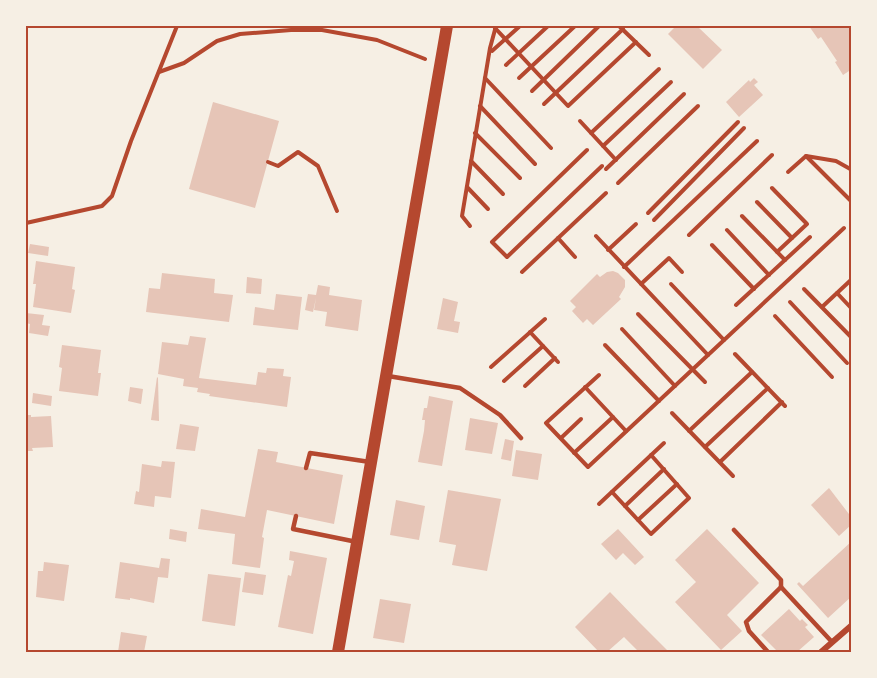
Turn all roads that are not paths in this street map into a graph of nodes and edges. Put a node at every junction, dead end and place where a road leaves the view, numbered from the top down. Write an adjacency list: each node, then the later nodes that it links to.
1 (447, 26): 2 (main road)
2 (386, 375): 3 (lane); 4 (main road)
3 (520, 438)
4 (370, 462): 5 (lane); 8 (main road)
5 (306, 468)
6 (296, 516): 8 (lane)
7 (734, 530): 9 (lane)
8 (357, 542): 12 (main road)
9 (781, 587): 11 (lane); 13 (lane)
10 (852, 625): 11 (street)
11 (832, 642): 14 (street)
12 (338, 652)
13 (768, 652)
14 (821, 652)

